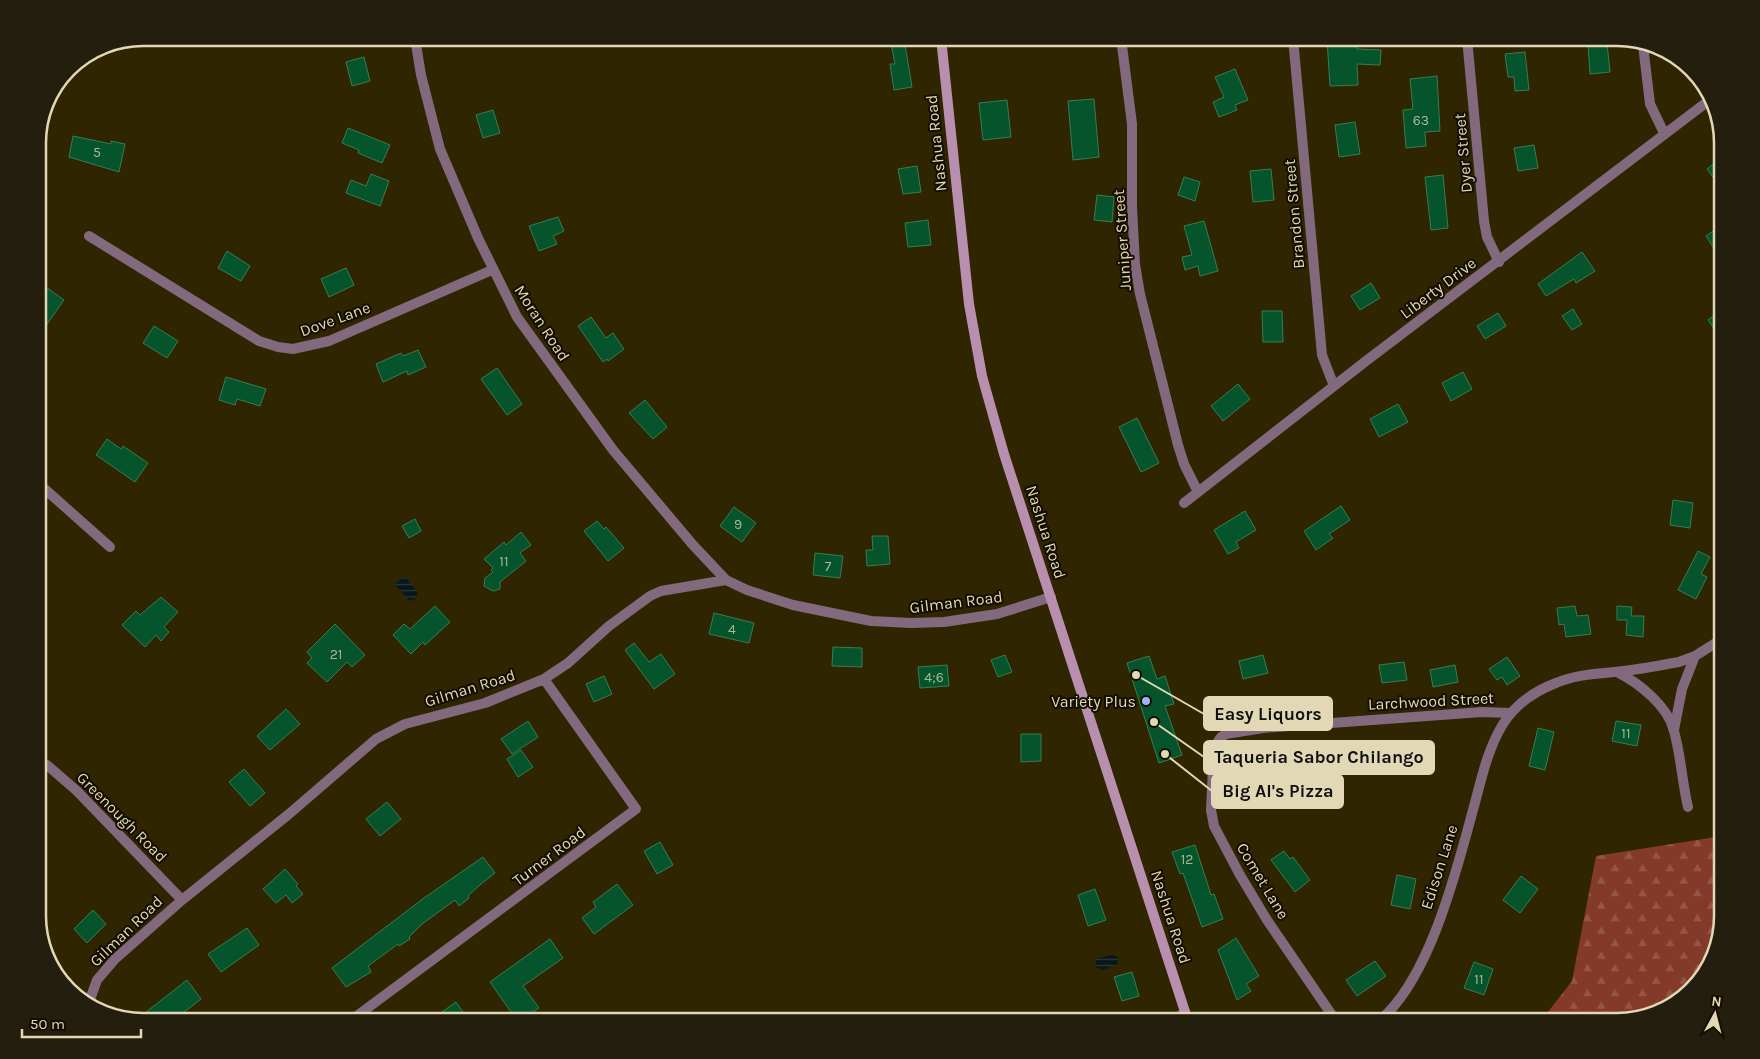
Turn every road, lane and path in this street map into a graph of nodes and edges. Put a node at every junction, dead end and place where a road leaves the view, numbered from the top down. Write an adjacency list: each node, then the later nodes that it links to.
1 (416, 46): 11 (street, Moran Road)
2 (942, 46): 18 (main road, Nashua Road)
3 (1122, 46): 14 (street, Juniper Street)
4 (1294, 46): 12 (street, Brandon Street)
5 (1468, 46): 10 (street, Dyer Street)
6 (1644, 51): 8 (street)
7 (1705, 103): 8 (street, Liberty Drive)
8 (1664, 133): 10 (street, Liberty Drive)
9 (89, 236): 11 (street, Dove Lane)
10 (1499, 262): 12 (street, Liberty Drive)
11 (492, 270): 17 (street, Moran Road)
12 (1334, 386): 14 (street, Liberty Drive)
13 (46, 490): 16 (street)
14 (1198, 492): 15 (street, Liberty Drive)
15 (1184, 503)
16 (110, 547)
17 (726, 580): 18 (street, Gilman Road); 22 (street, Gilman Road)
18 (1051, 596): 31 (main road, Nashua Road)
19 (1714, 644): 20 (street, Larchwood Street)
20 (1695, 656): 21 (street, Larchwood Street); 24 (street)
21 (1617, 672): 23 (street, Larchwood Street); 24 (street)
22 (544, 678): 28 (street, Gilman Road); 30 (street, Turner Road)
23 (1511, 713): 25 (street, Larchwood Street); 33 (street, Edison Lane)
24 (1674, 730): 27 (street)
25 (1217, 742): 32 (street, Comet Lane)
26 (46, 764): 28 (street, Greenough Road)
27 (1688, 807)
28 (182, 900): 29 (street, Gilman Road)
29 (91, 997)
30 (362, 1013)
31 (1186, 1013)
32 (1330, 1013)
33 (1387, 1013)

